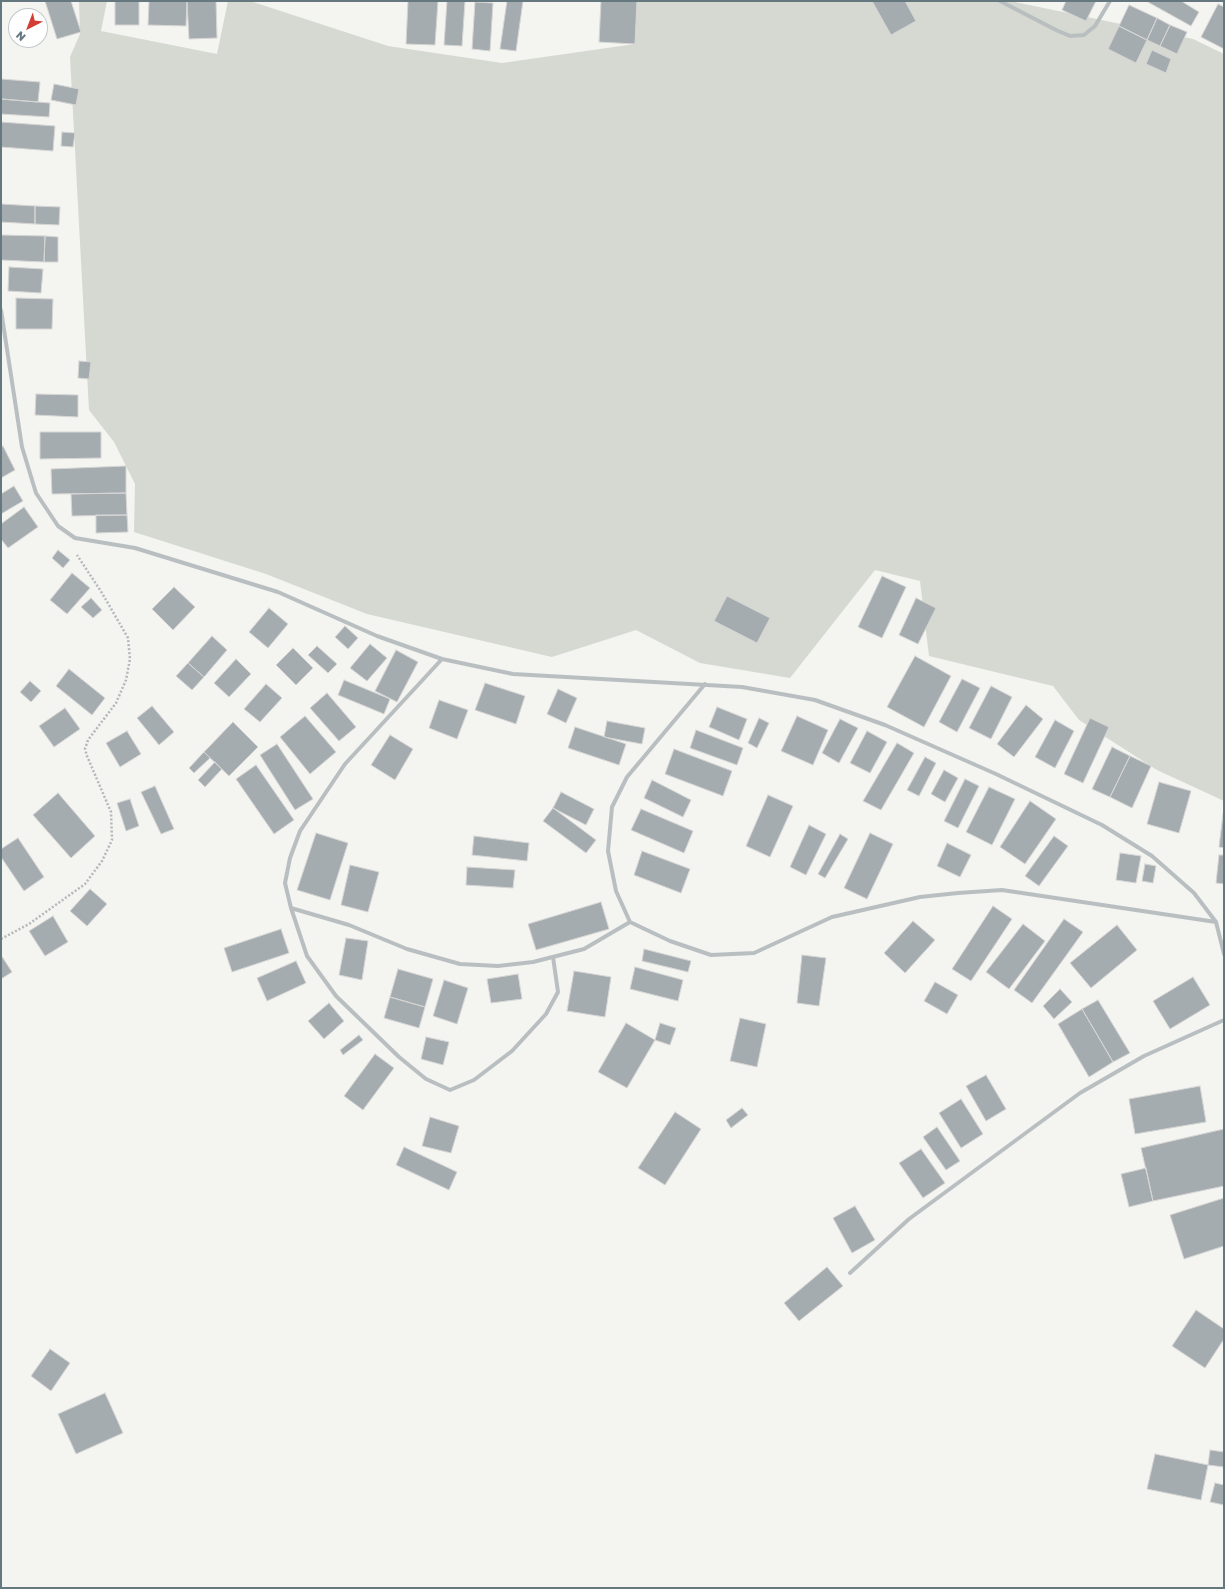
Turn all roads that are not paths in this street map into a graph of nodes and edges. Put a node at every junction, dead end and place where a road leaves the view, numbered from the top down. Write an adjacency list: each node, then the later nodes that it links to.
1 (1000, 1): 2 (street)
2 (1110, 1)
3 (1, 310): 4 (street)
4 (442, 659): 5 (street); 6 (street)
5 (705, 684): 7 (street); 8 (street)
6 (291, 908): 10 (street); 10 (street)
7 (630, 922): 8 (street); 10 (street)
8 (1216, 922): 9 (street)
9 (1224, 954)
10 (553, 957)
11 (1224, 1020): 12 (street)
12 (850, 1273)

